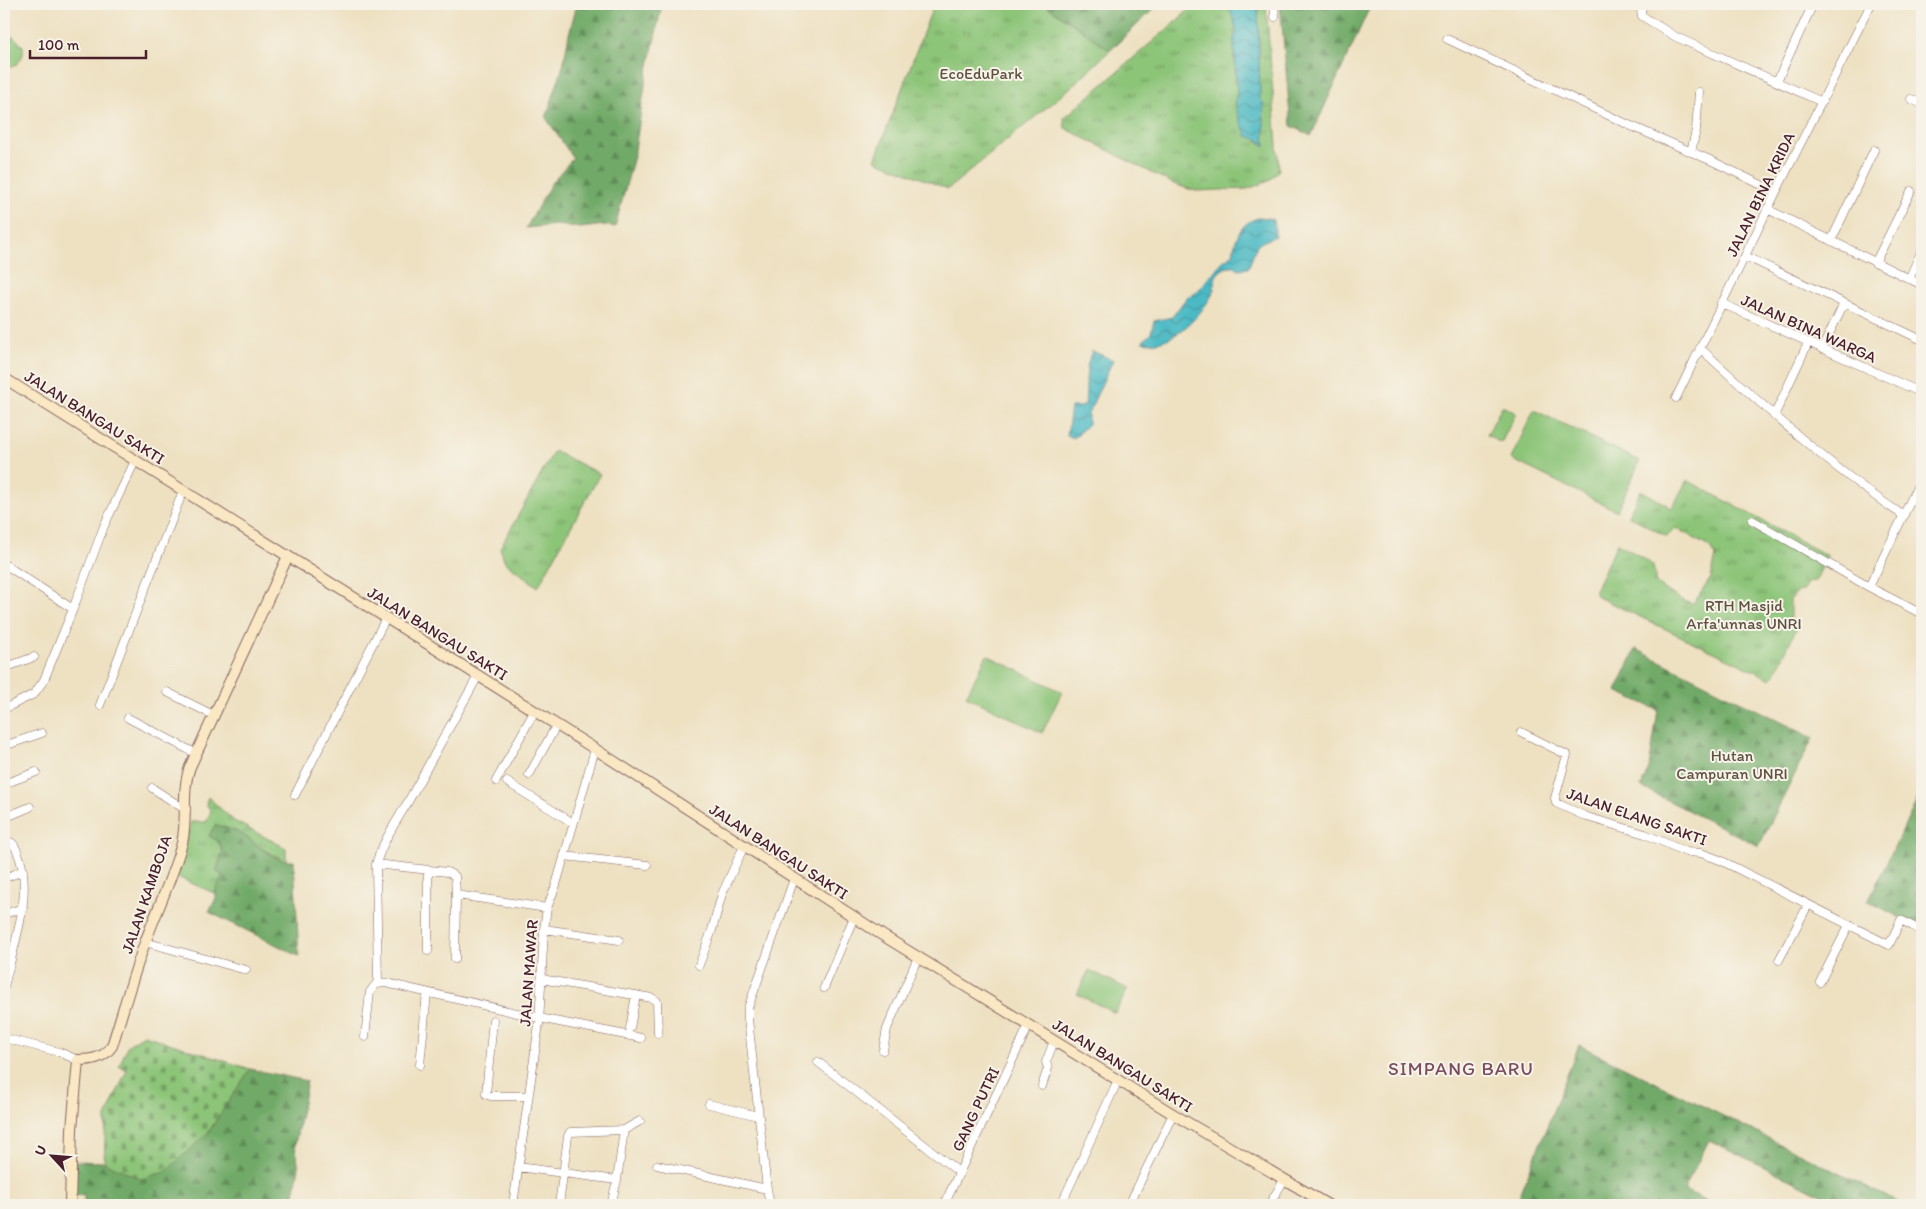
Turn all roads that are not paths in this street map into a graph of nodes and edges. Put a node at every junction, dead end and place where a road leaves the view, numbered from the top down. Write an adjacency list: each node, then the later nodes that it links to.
1 (1274, 4): 5 (street)
2 (1644, 4): 7 (street)
3 (1813, 4): 7 (street)
4 (1871, 4): 10 (street, JALAN BINA KRIDA)
5 (1276, 17)
6 (1447, 38): 13 (street)
7 (1777, 81): 10 (street)
8 (1699, 92): 13 (street)
9 (1911, 99): 11 (street)
10 (1822, 102): 15 (street, JALAN BINA KRIDA)
11 (1922, 104)
12 (1874, 150): 17 (street)
13 (1691, 152): 15 (street)
14 (1911, 191): 20 (street)
15 (1776, 192): 16 (street, JALAN BINA KRIDA)
16 (1767, 209): 17 (street); 19 (street, JALAN BINA KRIDA)
17 (1831, 241): 20 (street)
18 (1922, 250): 21 (street)
19 (1745, 256): 23 (street, JALAN BINA KRIDA); 24 (street)
20 (1875, 263): 21 (street)
21 (1909, 279): 22 (street)
22 (1922, 285)
23 (1722, 303): 26 (street, JALAN BINA WARGA); 27 (street, JALAN BINA KRIDA)
24 (1844, 303): 25 (street); 28 (street)
25 (1922, 340)
26 (1808, 343): 28 (street, JALAN BINA WARGA); 32 (street)
27 (1700, 348): 31 (street, JALAN BINA KRIDA); 32 (street)
28 (1822, 349): 30 (street, JALAN BINA WARGA)
29 (4, 378): 33 (street, JALAN BANGAU SAKTI)
30 (1922, 393)
31 (1676, 398)
32 (1774, 416): 36 (street)
33 (135, 460): 35 (street, JALAN BANGAU SAKTI); 41 (street)
34 (1922, 477): 36 (street)
35 (183, 491): 38 (street, JALAN BANGAU SAKTI); 48 (street)
36 (1904, 516): 40 (street)
37 (1752, 520): 40 (street)
38 (288, 556): 43 (street, JALAN BANGAU SAKTI); 51 (street, JALAN KAMBOJA)
39 (4, 564): 41 (street)
40 (1869, 587): 42 (street)
41 (73, 609): 49 (street)
42 (1922, 612)
43 (386, 618): 46 (street, JALAN BANGAU SAKTI); 65 (street)
44 (34, 656): 45 (street)
45 (4, 668)
46 (478, 676): 50 (street, JALAN BANGAU SAKTI); 73 (street)
47 (167, 692): 51 (street)
48 (100, 705)
49 (4, 709)
50 (534, 712): 53 (street, JALAN BANGAU SAKTI); 61 (street)
51 (213, 715): 58 (street, JALAN KAMBOJA)
52 (128, 718): 58 (street)
53 (556, 726): 57 (street, JALAN BANGAU SAKTI); 60 (street)
54 (1521, 732): 80 (street, JALAN ELANG SAKTI)
55 (42, 733): 56 (street)
56 (4, 746)
57 (595, 749): 69 (street, JALAN MAWAR); 71 (street, JALAN BANGAU SAKTI)
58 (195, 753): 67 (street, JALAN KAMBOJA)
59 (36, 772): 63 (street)
60 (529, 775)
61 (496, 781)
62 (507, 782): 69 (street)
63 (4, 784)
64 (152, 788): 67 (street)
65 (295, 795)
66 (30, 808): 68 (street)
67 (186, 810): 89 (street, JALAN KAMBOJA)
68 (4, 818)
69 (573, 823): 72 (street, JALAN MAWAR)
70 (4, 842): 75 (street)
71 (744, 846): 78 (street, JALAN BANGAU SAKTI); 94 (street)
72 (564, 856): 74 (street); 82 (street, JALAN MAWAR)
73 (376, 864): 76 (street); 98 (street)
74 (647, 865)
75 (23, 871): 77 (street); 81 (street)
76 (428, 871): 79 (street); 90 (street)
77 (4, 878)
78 (794, 879): 84 (street, JALAN BANGAU SAKTI); 121 (street)
79 (456, 895): 82 (street); 92 (street)
80 (1808, 905): 85 (street); 93 (street)
81 (23, 908): 83 (street); 99 (street)
82 (547, 908): 86 (street, JALAN MAWAR)
83 (4, 914)
84 (854, 917): 91 (street, JALAN BANGAU SAKTI); 100 (street, JALAN BANGAU SAKTI)
85 (1849, 925): 87 (street); 97 (street)
86 (544, 929): 88 (street); 96 (street, JALAN MAWAR)
87 (1922, 931)
88 (619, 940)
89 (145, 942): 95 (street); 113 (street, JALAN KAMBOJA)
90 (428, 951)
91 (918, 957): 105 (street, JALAN BANGAU SAKTI); 112 (street)
92 (455, 959)
93 (1779, 960)
94 (699, 965)
95 (246, 970)
96 (541, 979): 102 (street); 103 (street, JALAN MAWAR)
97 (1820, 982)
98 (378, 984): 101 (street); 108 (street)
99 (4, 987)
100 (824, 988)
101 (426, 993): 103 (street); 115 (street)
102 (636, 995): 106 (street); 107 (street)
103 (539, 1018): 110 (street); 118 (street, JALAN MAWAR)
104 (493, 1020): 118 (street)
105 (1029, 1025): 111 (street, JALAN BANGAU SAKTI); 126 (street, GANG PUTRI)
106 (630, 1028)
107 (658, 1033)
108 (365, 1037)
109 (4, 1038): 113 (street)
110 (641, 1038)
111 (1054, 1041): 116 (street, JALAN BANGAU SAKTI); 117 (street)
112 (884, 1050)
113 (78, 1060): 131 (street)
114 (818, 1062): 126 (street)
115 (420, 1065)
116 (1118, 1080): 120 (street, JALAN BANGAU SAKTI); 137 (street)
117 (1042, 1086)
118 (528, 1096): 125 (street, JALAN MAWAR)
119 (709, 1104): 121 (street)
120 (1173, 1114): 129 (street, JALAN BANGAU SAKTI); 138 (street)
121 (758, 1116): 130 (street)
122 (640, 1121): 123 (street)
123 (624, 1130): 127 (street); 128 (street)
124 (657, 1165): 130 (street)
125 (518, 1167): 127 (street); 132 (street, JALAN MAWAR)
126 (960, 1173): 136 (street, GANG PUTRI)
127 (562, 1174): 128 (street); 133 (street)
128 (617, 1180): 134 (street)
129 (1284, 1180): 139 (street); 140 (street, JALAN BANGAU SAKTI)
130 (766, 1188): 135 (street)
131 (70, 1205)
132 (513, 1205)
133 (559, 1205)
134 (611, 1205)
135 (770, 1205)
136 (944, 1205)
137 (1060, 1205)
138 (1129, 1205)
139 (1269, 1205)
140 (1328, 1205)

